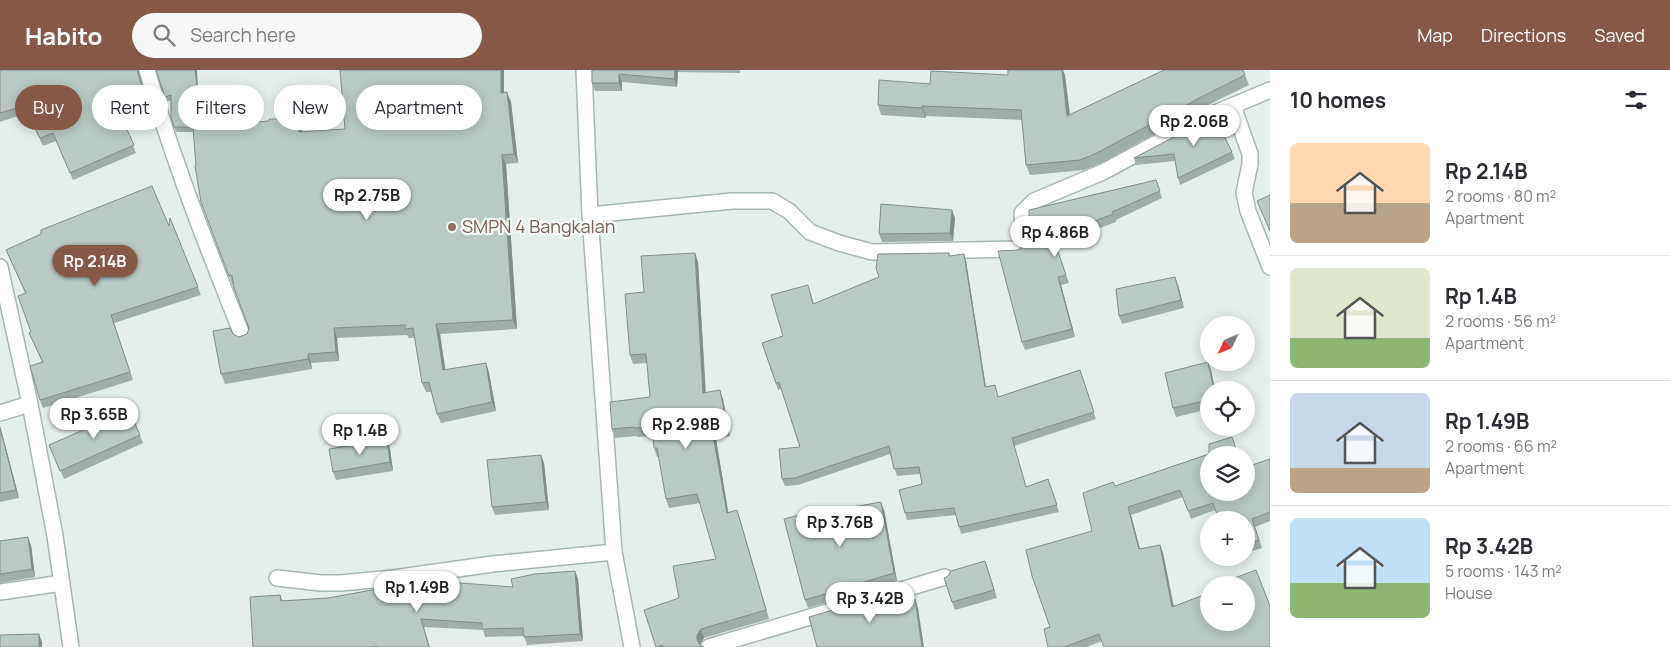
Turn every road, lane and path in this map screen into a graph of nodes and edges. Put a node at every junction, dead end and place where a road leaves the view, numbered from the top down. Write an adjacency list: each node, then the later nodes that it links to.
1 (147, 70): 9 (street)
2 (584, 70): 5 (street)
3 (1270, 90): 4 (street)
4 (1233, 106): 5 (street); 7 (street)
5 (590, 215): 12 (street)
6 (0, 267): 8 (street)
7 (1270, 267)
8 (3, 287): 10 (street)
9 (243, 337)
10 (30, 404): 11 (street); 15 (street)
11 (0, 413)
12 (614, 552): 14 (street); 18 (street)
13 (945, 577): 19 (street)
14 (277, 578)
15 (62, 583): 16 (street); 17 (street)
16 (0, 592)
17 (71, 647)
18 (632, 647)
19 (709, 647)

